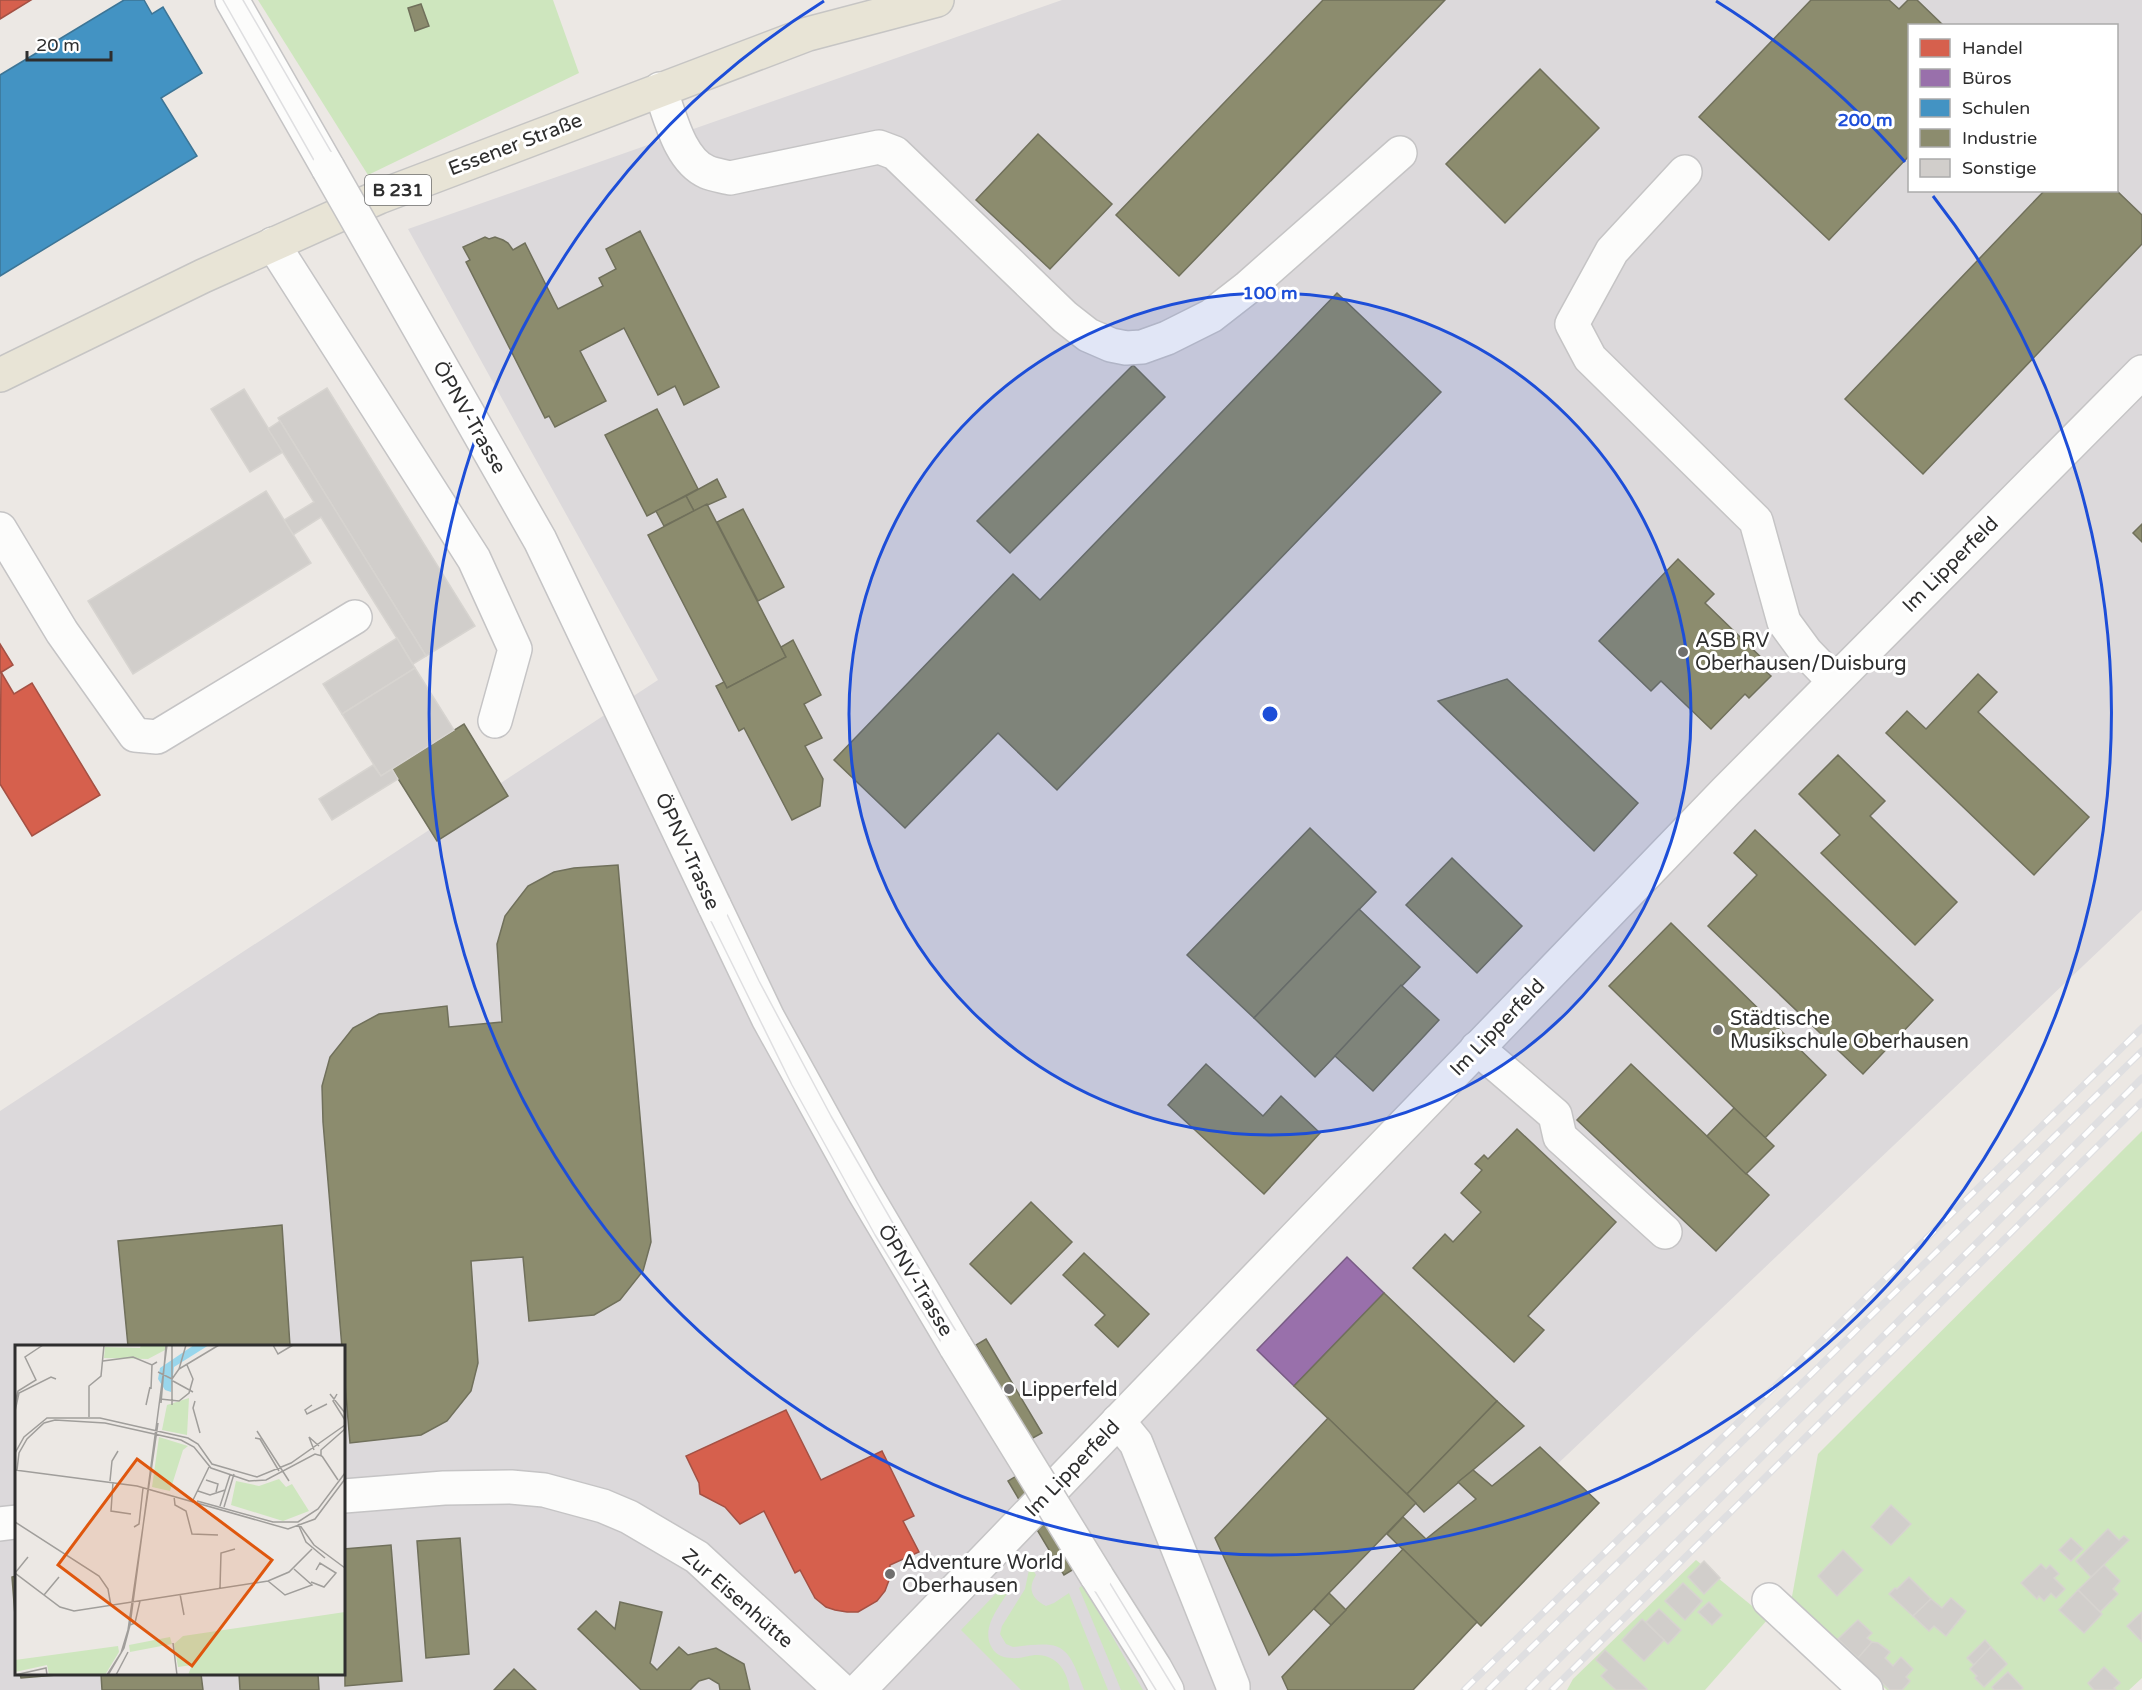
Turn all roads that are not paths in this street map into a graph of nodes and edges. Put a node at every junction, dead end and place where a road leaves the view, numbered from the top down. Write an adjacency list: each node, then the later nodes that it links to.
1 (232, 0): 24 (street, ÖPNV-Trasse, bridge)
2 (865, 0): 4 (main road, Essener Straße / B 231)
3 (937, 0): 4 (main road, Essener Straße / B 231)
4 (808, 34): 5 (main road, Essener Straße / B 231)
5 (660, 88): 6 (street); 8 (main road, Essener Straße / B 231)
6 (1400, 153)
7 (1685, 172): 13 (street)
8 (273, 244): 10 (main road, Essener Straße / B 231); 14 (street)
9 (2142, 372): 13 (street, Im Lipperfeld)
10 (0, 375)
11 (0, 529): 12 (street)
12 (355, 617)
13 (1834, 681): 15 (street, Im Lipperfeld)
14 (495, 721)
15 (1477, 1048): 16 (street); 17 (street, Im Lipperfeld)
16 (1665, 1232)
17 (1118, 1421): 23 (street, Im Lipperfeld); 25 (street)
18 (345, 1496): 22 (street, Zur Eisenhütte)
19 (15, 1522): 20 (street)
20 (0, 1524)
21 (1769, 1600): 26 (street)
22 (841, 1690)
23 (859, 1690)
24 (1167, 1690)
25 (1233, 1690)
26 (1866, 1690)

